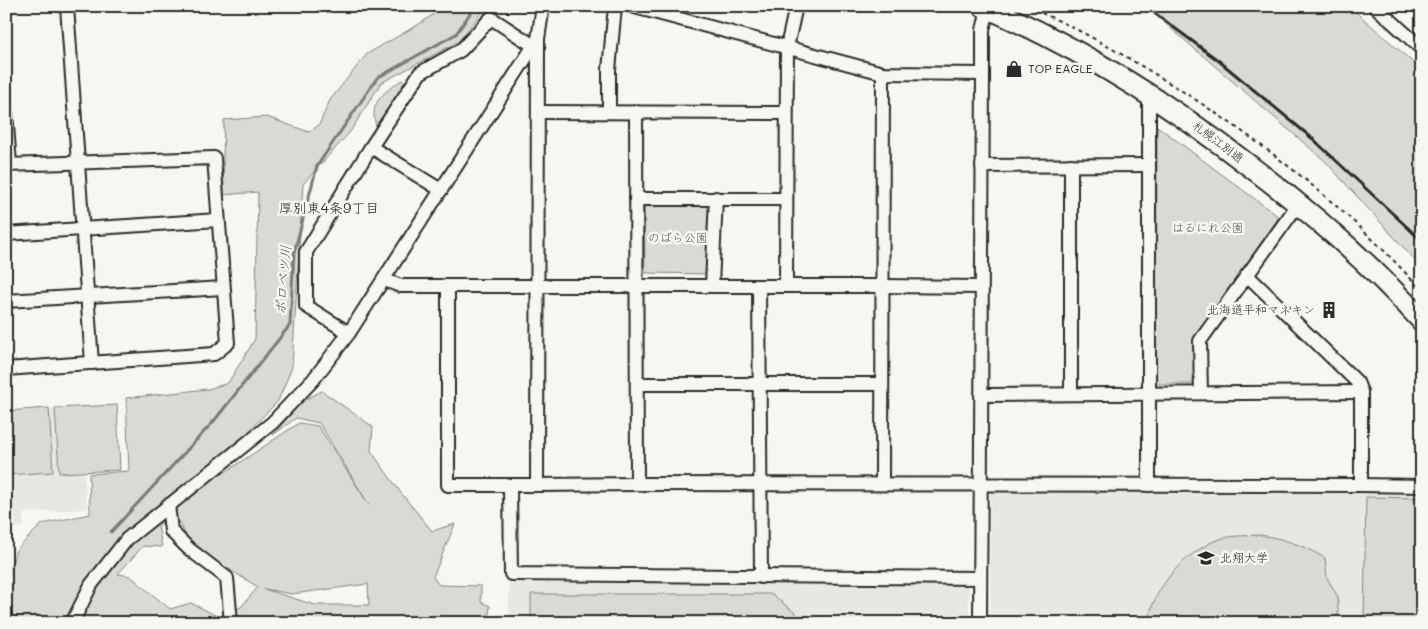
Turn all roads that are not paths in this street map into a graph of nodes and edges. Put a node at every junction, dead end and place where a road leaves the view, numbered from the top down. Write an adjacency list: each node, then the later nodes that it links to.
1 (67, 6): 20 (street)
2 (543, 6): 8 (street)
3 (615, 6): 16 (street)
4 (631, 6): 9 (street)
5 (796, 6): 9 (street)
6 (1375, 6): 10 (street)
7 (985, 7): 12 (street); 13 (highway, 札幌江別通)
8 (536, 43): 15 (street); 19 (street); 25 (street)
9 (786, 47): 11 (street); 18 (street)
10 (1422, 49)
11 (883, 73): 12 (street); 41 (street)
12 (983, 74): 23 (street)
13 (1149, 94): 24 (street); 29 (highway, 札幌江別通)
14 (6, 112): 21 (street)
15 (538, 112): 16 (street); 36 (street)
16 (609, 112): 17 (street)
17 (636, 112): 18 (street); 27 (street)
18 (786, 113): 28 (street)
19 (371, 147): 25 (street); 47 (street)
20 (79, 162): 21 (street); 30 (street); 31 (street)
21 (8, 164)
22 (1071, 165): 23 (street); 24 (street); 55 (street)
23 (982, 166): 43 (street)
24 (1149, 166): 56 (street)
25 (441, 190): 34 (street)
26 (716, 198): 27 (street); 28 (street); 38 (street)
27 (636, 199): 37 (street)
28 (786, 199): 40 (street)
29 (1299, 203): 33 (street); 46 (highway, 札幌江別通)
30 (218, 220): 31 (street); 42 (street)
31 (83, 229): 32 (street); 44 (street)
32 (6, 234)
33 (1247, 275): 53 (street); 54 (street)
34 (384, 280): 35 (street); 47 (street)
35 (448, 286): 36 (street); 65 (street)
36 (536, 286): 37 (street); 62 (street)
37 (637, 286): 38 (street); 50 (street)
38 (712, 286): 39 (street)
39 (759, 286): 40 (street); 51 (street)
40 (786, 286): 41 (street)
41 (882, 286): 43 (street); 52 (street)
42 (223, 288): 44 (street); 48 (street)
43 (981, 288): 57 (street)
44 (88, 296): 45 (street); 48 (street)
45 (6, 301)
46 (1422, 320)
47 (349, 333): 67 (street)
48 (92, 363): 49 (street)
49 (6, 369)
50 (638, 384): 51 (street); 58 (street)
51 (759, 384): 52 (street); 59 (street)
52 (882, 384): 60 (street)
53 (1361, 392): 54 (street); 64 (street)
54 (1201, 393): 56 (street)
55 (1071, 394): 56 (street); 57 (street)
56 (1149, 394): 63 (street)
57 (981, 395): 61 (street)
58 (636, 484): 59 (street); 62 (street)
59 (759, 484): 60 (street); 68 (street)
60 (882, 484): 61 (street)
61 (981, 484): 63 (street); 69 (street)
62 (537, 485): 65 (street)
63 (1148, 485): 64 (street)
64 (1362, 485): 66 (street)
65 (510, 486): 68 (street)
66 (1422, 486)
67 (168, 505): 70 (street); 71 (street)
68 (761, 577): 69 (street)
69 (980, 578): 72 (street)
70 (72, 623)
71 (231, 623)
72 (980, 623)

